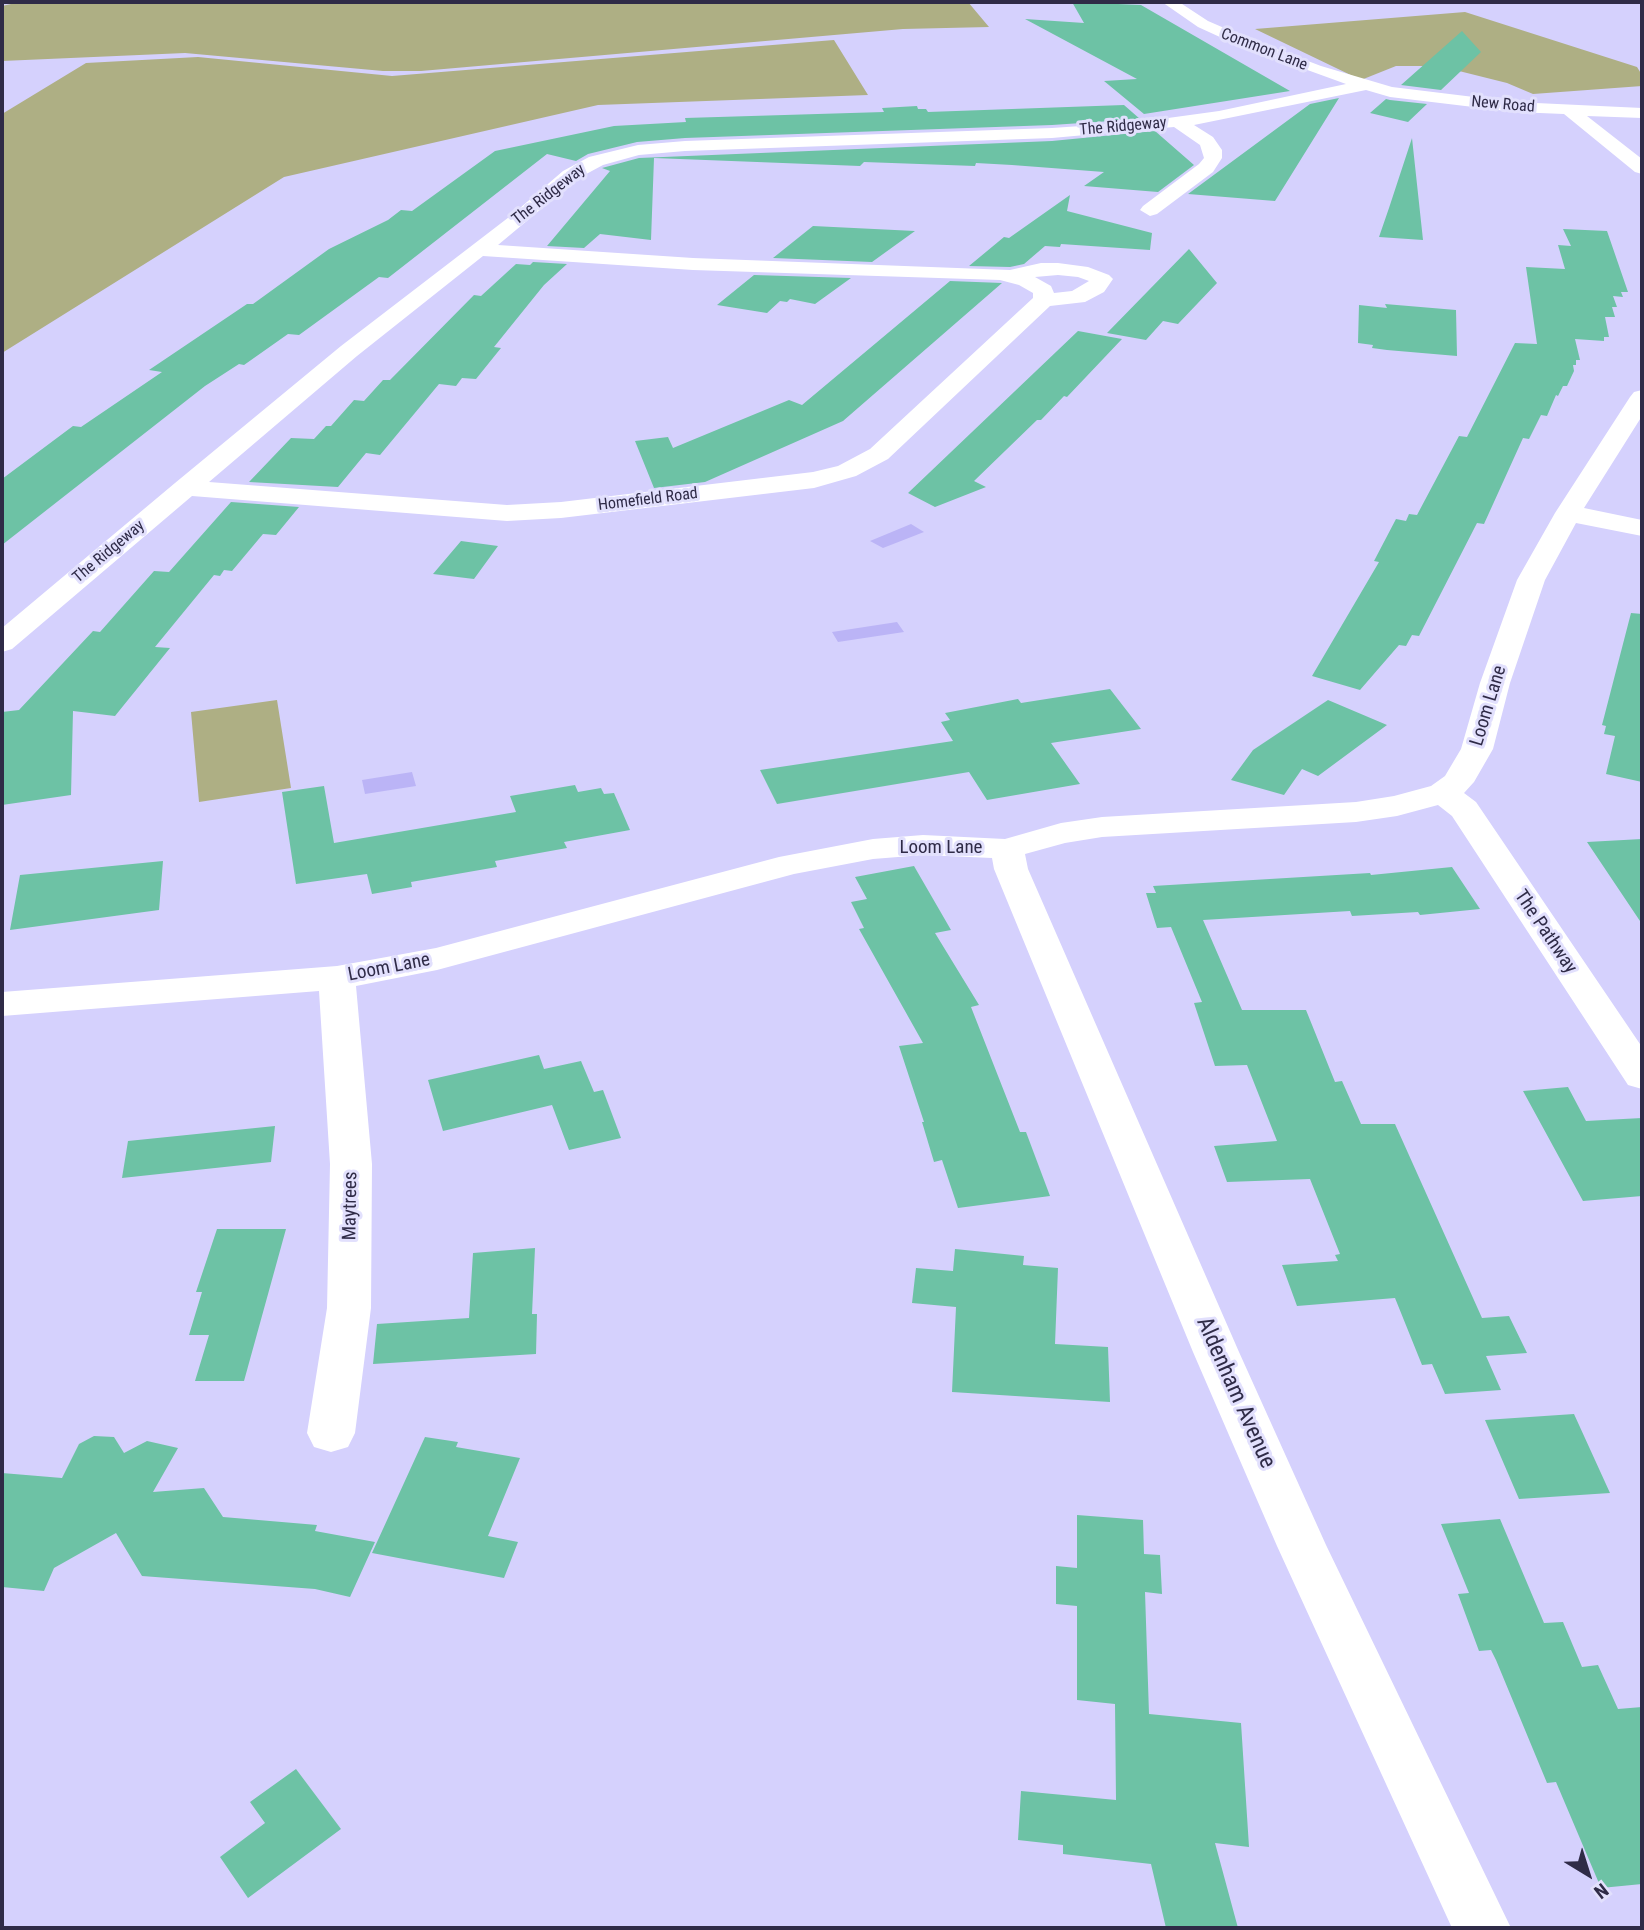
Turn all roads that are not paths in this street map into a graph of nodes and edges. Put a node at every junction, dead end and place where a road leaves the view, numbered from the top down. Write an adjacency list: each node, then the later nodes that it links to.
1 (1169, 2): 2 (street, Common Lane)
2 (1365, 85): 3 (street, New Road); 5 (street, The Ridgeway)
3 (1570, 111): 4 (street, New Road); 6 (street)
4 (1642, 113)
5 (1178, 122): 7 (street); 8 (street, The Ridgeway)
6 (1642, 168)
7 (1150, 210)
8 (479, 250): 9 (street); 12 (street, The Ridgeway)
9 (1012, 276): 10 (street); 10 (street)
10 (1044, 299): 12 (street, Homefield Road)
11 (1642, 397): 13 (street, Loom Lane)
12 (184, 488): 15 (street, The Ridgeway)
13 (1568, 513): 14 (street); 16 (street, Loom Lane)
14 (1642, 528)
15 (2, 643)
16 (1443, 793): 17 (street, Loom Lane); 20 (street, The Pathway)
17 (1007, 849): 18 (street, Loom Lane); 22 (street, Aldenham Avenue)
18 (337, 978): 19 (street, Loom Lane); 21 (street, Maytrees)
19 (2, 1004)
20 (1642, 1076)
21 (331, 1433)
22 (1482, 1928)

